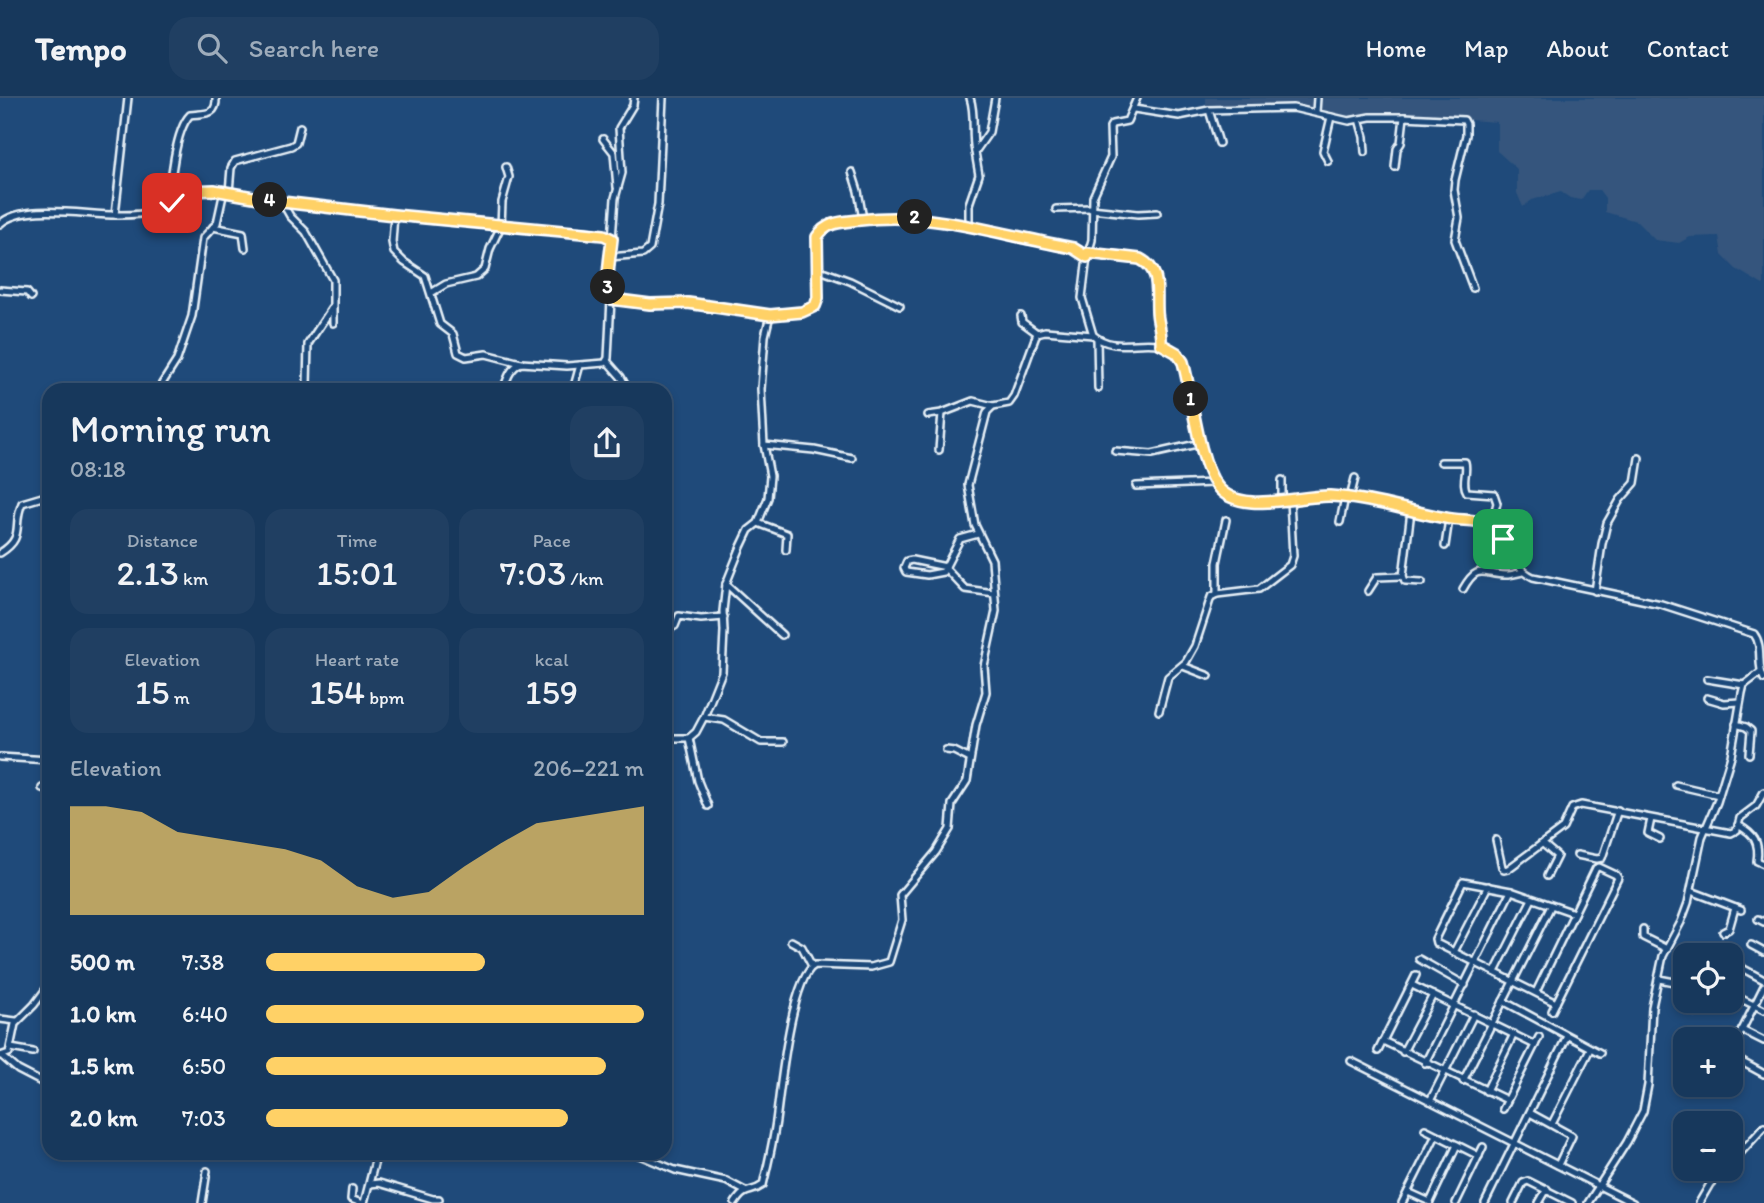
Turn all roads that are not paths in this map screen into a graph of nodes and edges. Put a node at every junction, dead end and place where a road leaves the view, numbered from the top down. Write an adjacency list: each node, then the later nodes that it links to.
1 (128, 98): 31 (street)
2 (216, 98): 27 (street)
3 (634, 98): 24 (street)
4 (663, 98): 41 (street)
5 (970, 98): 18 (street)
6 (995, 98): 18 (street)
7 (1137, 98): 9 (street)
8 (1317, 98): 11 (street)
9 (1134, 109): 10 (street); 28 (street)
10 (1209, 110): 11 (street); 17 (street)
11 (1316, 112): 12 (street)
12 (1331, 117): 14 (street); 20 (street)
13 (1404, 117): 14 (street); 22 (street); 43 (street)
14 (1359, 119): 19 (street)
15 (300, 127): 25 (street)
16 (603, 139): 24 (street)
17 (1219, 143)
18 (975, 152): 36 (street)
19 (1365, 152)
20 (1328, 161)
21 (506, 167): 35 (street)
22 (1395, 167)
23 (852, 172): 33 (street)
24 (618, 190): 38 (street)
25 (226, 192): 26 (street); 27 (street); 37 (street)
26 (282, 202): 32 (street); 48 (street)
27 (172, 203): 31 (street)
28 (1091, 208): 29 (street); 30 (street); 40 (street)
29 (1056, 209)
30 (1157, 213)
31 (115, 215): 34 (street)
32 (394, 215): 35 (street); 45 (street)
33 (863, 219): 36 (street); 42 (street)
34 (0, 224)
35 (501, 226): 38 (street); 45 (street)
36 (969, 226): 40 (street)
37 (214, 227): 39 (street); 59 (street)
38 (612, 239): 41 (street)
39 (245, 248)
40 (1087, 255): 54 (street); 55 (street)
41 (610, 257): 47 (street)
42 (817, 270): 49 (street); 50 (street)
43 (1473, 288)
44 (0, 290): 46 (street)
45 (432, 292): 57 (street)
46 (31, 297)
47 (611, 299): 50 (street); 56 (street)
48 (333, 306): 52 (street); 60 (street)
49 (900, 306)
50 (770, 315): 69 (street)
51 (1021, 316): 53 (street)
52 (333, 323)
53 (1037, 333): 54 (street); 65 (street)
54 (1095, 337): 55 (street); 64 (street)
55 (1161, 344): 68 (street)
56 (607, 361): 58 (street); 63 (street)
57 (521, 363): 58 (street); 61 (street)
58 (580, 365): 62 (street)
59 (162, 383)
60 (307, 383)
61 (506, 383)
62 (575, 383)
63 (624, 383)
64 (1098, 388)
65 (993, 405): 66 (street); 89 (street)
66 (942, 413): 67 (street); 70 (street)
67 (928, 415)
68 (1201, 443): 71 (street); 77 (street)
69 (764, 445): 73 (street); 87 (street)
70 (939, 450)
71 (1115, 451)
72 (1639, 457): 100 (street)
73 (852, 458)
74 (1441, 462): 88 (street)
75 (1355, 478): 80 (street)
76 (1282, 480): 82 (street)
77 (1214, 483): 78 (street); 82 (street)
78 (1136, 486)
79 (42, 497): 92 (street)
80 (1348, 497): 81 (street); 83 (street); 86 (street)
81 (1290, 500): 82 (street); 102 (street)
82 (1282, 501)
83 (1411, 512): 84 (street); 95 (street)
84 (1450, 519): 88 (street); 90 (street)
85 (1226, 520): 102 (street)
86 (1340, 522)
87 (758, 523): 91 (street); 97 (street)
88 (1491, 525): 94 (street)
89 (978, 534): 93 (street); 101 (street)
90 (1445, 546)
91 (786, 550)
92 (0, 553)
93 (946, 567): 93 (street); 101 (street)
94 (1523, 572): 98 (street); 100 (street)
95 (1403, 576): 96 (street); 99 (street)
96 (1422, 582)
97 (726, 584): 103 (street); 105 (street)
98 (1463, 589)
99 (1368, 591)
100 (1595, 591): 108 (street)
101 (995, 593): 122 (street)
102 (1217, 594): 106 (street)
103 (724, 617): 104 (street); 114 (street)
104 (672, 627)
105 (782, 635)
106 (1182, 666): 107 (street); 113 (street)
107 (1209, 676)
108 (1762, 676): 110 (street)
109 (1707, 679): 110 (street)
110 (1744, 685): 112 (street)
111 (1707, 698): 112 (street)
112 (1740, 702): 115 (street)
113 (1159, 710)
114 (704, 717): 116 (street); 118 (street)
115 (1736, 724): 120 (street); 126 (street)
116 (689, 738): 117 (street); 127 (street)
117 (672, 739)
118 (783, 742)
119 (946, 750): 122 (street)
120 (1748, 754)
121 (0, 757): 123 (street)
122 (970, 759): 153 (street)
123 (42, 760)
124 (1676, 785): 126 (street)
125 (1764, 792): 130 (street)
126 (1719, 795): 131 (street)
127 (708, 806)
128 (1618, 810): 129 (street); 134 (street); 135 (street)
129 (1651, 819): 131 (street); 132 (street)
130 (1738, 825): 131 (street); 136 (street)
131 (1704, 828): 140 (street)
132 (1660, 839)
133 (1496, 840): 134 (street)
134 (1543, 844): 137 (street)
135 (1577, 855)
136 (1764, 864)
137 (1547, 876)
138 (1488, 886): 139 (street); 150 (street); 150 (street)
139 (1511, 891): 141 (street); 152 (street)
140 (1691, 891): 145 (street); 148 (street)
141 (1532, 899): 142 (street); 155 (street)
142 (1551, 906): 143 (street); 159 (street)
143 (1574, 913): 164 (street); 169 (street)
144 (1643, 929): 148 (street)
145 (1723, 932)
146 (791, 942): 153 (street)
147 (1751, 945): 149 (street)
148 (1667, 949): 157 (street)
149 (1764, 951)
150 (1454, 952): 152 (street)
151 (1419, 959): 162 (street)
152 (1476, 964): 155 (street); 162 (street)
153 (812, 966): 223 (street)
154 (1743, 969): 158 (street)
155 (1495, 972): 159 (street)
156 (1416, 975): 161 (street)
157 (1659, 979): 160 (street); 220 (street)
158 (1764, 980)
159 (1514, 982): 164 (street); 168 (street)
160 (1673, 982)
161 (1412, 985): 166 (street); 183 (street)
162 (1465, 985): 170 (street)
163 (1764, 986): 171 (street)
164 (1536, 992): 169 (street)
165 (42, 994): 176 (street)
166 (1433, 995): 170 (street); 190 (street)
167 (1743, 1000): 171 (street)
168 (1503, 1001): 177 (street); 182 (street)
169 (1556, 1003): 173 (street)
170 (1454, 1005): 174 (street); 195 (street)
171 (1755, 1005): 172 (street); 178 (street)
172 (1764, 1010)
173 (1552, 1012)
174 (1474, 1014): 177 (street); 196 (street)
175 (0, 1019): 176 (street)
176 (16, 1021): 186 (street)
177 (1492, 1023): 180 (street); 198 (street)
178 (1743, 1028)
179 (1743, 1030): 184 (street)
180 (1514, 1034): 185 (street); 200 (street)
181 (1539, 1037): 185 (street)
182 (1567, 1037): 187 (street); 204 (street)
183 (1383, 1041): 188 (street); 190 (street)
184 (1764, 1041)
185 (1535, 1045): 201 (street)
186 (11, 1048): 189 (street); 192 (street)
187 (1590, 1049): 191 (street); 205 (street)
188 (1378, 1051)
189 (33, 1052)
190 (1403, 1052): 195 (street)
191 (1600, 1053)
192 (1, 1056): 199 (street)
193 (1351, 1061): 202 (street)
194 (1743, 1061): 197 (street)
195 (1425, 1063): 196 (street)
196 (1444, 1072): 198 (street); 202 (street)
197 (1764, 1074)
198 (1463, 1081): 200 (street)
199 (42, 1082)
200 (1486, 1091): 201 (street)
201 (1507, 1100): 203 (street)
202 (1430, 1101): 209 (street)
203 (1503, 1109)
204 (1530, 1113): 205 (street); 209 (street)
205 (1552, 1124): 216 (street)
206 (1764, 1127): 212 (street)
207 (1425, 1129): 208 (street)
208 (1436, 1135): 210 (street); 224 (street)
209 (1515, 1143): 216 (street); 233 (street)
210 (1457, 1145): 213 (street); 231 (street)
211 (1483, 1147): 213 (street)
212 (1743, 1150)
213 (1479, 1156): 232 (street)
214 (375, 1160): 219 (street)
215 (651, 1160): 223 (street)
216 (1558, 1165): 220 (street)
217 (207, 1171): 227 (street)
218 (1713, 1181): 238 (street)
219 (370, 1184): 225 (street); 228 (street)
220 (1598, 1185): 236 (street); 237 (street)
221 (352, 1189): 228 (street)
222 (1547, 1189): 226 (street); 234 (street); 235 (street)
223 (745, 1191): 229 (street)
224 (1408, 1192): 230 (street); 231 (street)
225 (439, 1199)
226 (1569, 1202)
227 (202, 1203)
228 (362, 1203)
229 (735, 1203)
230 (1402, 1203)
231 (1431, 1203)
232 (1456, 1203)
233 (1485, 1203)
234 (1513, 1203)
235 (1539, 1203)
236 (1588, 1203)
237 (1633, 1203)
238 (1699, 1203)

